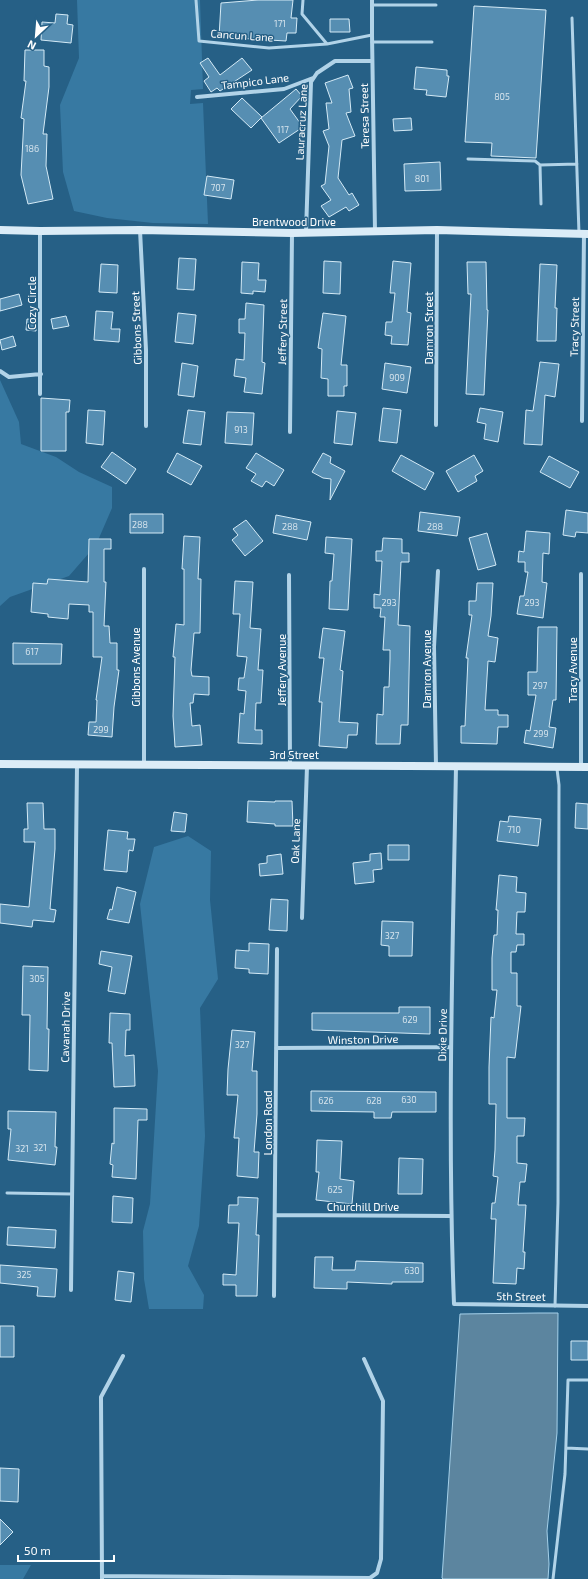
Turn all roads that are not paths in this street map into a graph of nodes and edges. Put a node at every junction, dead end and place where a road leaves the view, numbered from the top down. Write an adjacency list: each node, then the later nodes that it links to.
1 (196, 0): 10 (lane, Cancun Lane)
2 (303, 0): 10 (lane)
3 (372, 0): 4 (street, Teresa Street)
4 (372, 5): 5 (lane); 7 (street, Teresa Street)
5 (436, 5)
6 (572, 18): 15 (lane)
7 (372, 35): 8 (street, Teresa Street); 10 (lane, Cancun Lane)
8 (372, 42): 9 (lane); 11 (street, Teresa Street)
9 (432, 42)
10 (327, 44)
11 (372, 61): 12 (street, Lauracruz Lane); 21 (street, Teresa Street)
12 (313, 78): 13 (street, Tampico Lane); 23 (street, Lauracruz Lane)
13 (197, 97)
14 (468, 159): 16 (lane)
15 (577, 164): 16 (lane); 25 (lane)
16 (540, 165): 17 (lane)
17 (541, 204)
18 (0, 230): 22 (street, Brentwood Drive)
19 (140, 230): 22 (street, Brentwood Drive); 24 (street, Brentwood Drive); 31 (street, Gibbons Street)
20 (437, 230): 21 (street, Brentwood Drive); 25 (street, Brentwood Drive); 30 (street, Damron Street)
21 (375, 231): 23 (street, Brentwood Drive)
22 (40, 232): 27 (street, Cozy Circle)
23 (306, 232): 24 (street, Brentwood Drive)
24 (292, 233): 32 (street, Jeffery Street)
25 (584, 234): 29 (street, Tracy Street)
26 (0, 371): 27 (street)
27 (41, 374): 28 (street, Cozy Circle)
28 (40, 394)
29 (582, 421)
30 (436, 425)
31 (146, 426)
32 (290, 432)
33 (144, 569): 39 (street, Gibbons Avenue)
34 (438, 571): 42 (street, Damron Avenue)
35 (289, 574): 40 (street, Jeffery Avenue)
36 (581, 574): 45 (street, Tracy Avenue)
37 (0, 764): 38 (street, 3rd Street)
38 (77, 765): 39 (street, 3rd Street); 51 (street, Cavanah Drive)
39 (144, 765): 40 (street, 3rd Street)
40 (290, 765): 41 (street, 3rd Street)
41 (307, 765): 42 (street, 3rd Street); 46 (street, Oak Lane)
42 (436, 766): 43 (street, 3rd Street)
43 (456, 766): 44 (street, 3rd Street); 48 (street, Dixie Drive)
44 (557, 767): 45 (street, 3rd Street); 57 (lane)
45 (585, 767)
46 (302, 918)
47 (277, 949): 49 (street, London Road)
48 (451, 1047): 49 (street, Winston Drive); 53 (street, Dixie Drive)
49 (276, 1048): 52 (street, London Road)
50 (7, 1193): 51 (lane)
51 (72, 1194): 54 (street, Cavanah Drive)
52 (276, 1215): 53 (street, Churchill Drive); 55 (street, London Road)
53 (451, 1216): 56 (street, Dixie Drive)
54 (71, 1290)
55 (274, 1296)
56 (454, 1304): 57 (street, 5th Street)
57 (555, 1306): 58 (street, 5th Street)
58 (588, 1306)
59 (122, 1356): 64 (street)
60 (364, 1359): 64 (street)
61 (588, 1380): 62 (lane)
62 (566, 1448): 63 (lane); 65 (lane)
63 (588, 1449)
64 (102, 1577)
65 (552, 1579)

